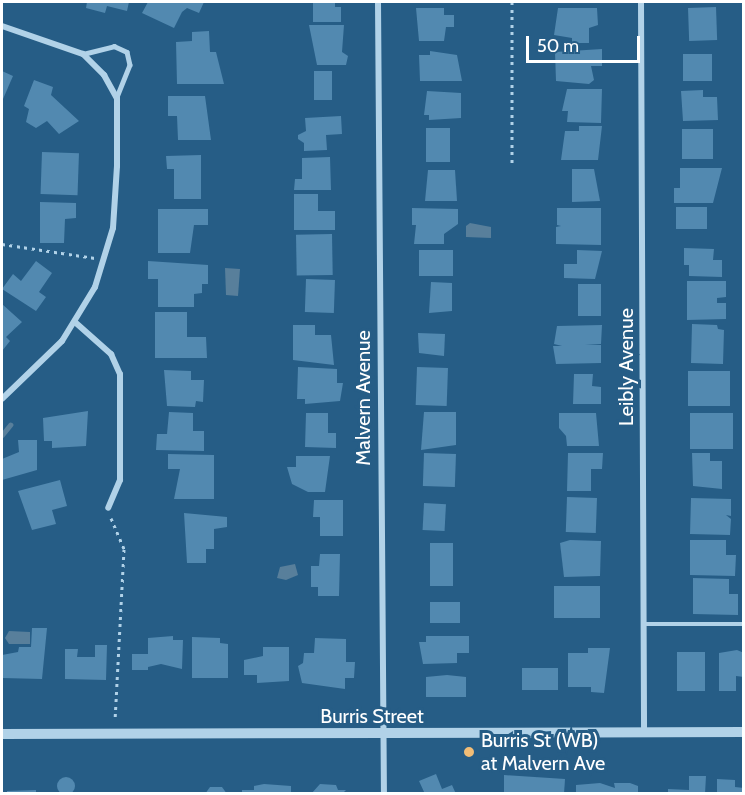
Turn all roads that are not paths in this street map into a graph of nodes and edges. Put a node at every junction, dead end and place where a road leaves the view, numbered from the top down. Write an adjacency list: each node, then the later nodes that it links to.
1 (378, 2): 14 (street, Malvern Avenue)
2 (641, 2): 9 (street, Leibly Avenue)
3 (2, 26): 4 (street)
4 (83, 54): 5 (street); 5 (lane)
5 (117, 98): 6 (street)
6 (76, 323): 7 (street); 8 (street)
7 (2, 399)
8 (108, 507)
9 (644, 624): 10 (lane); 12 (street, Leibly Avenue)
10 (744, 624)
11 (744, 732): 12 (street, Burris Street)
12 (644, 733): 14 (street, Burris Street)
13 (2, 734): 14 (street, Burris Street)
14 (382, 734): 15 (street, Malvern Avenue)
15 (384, 794)

